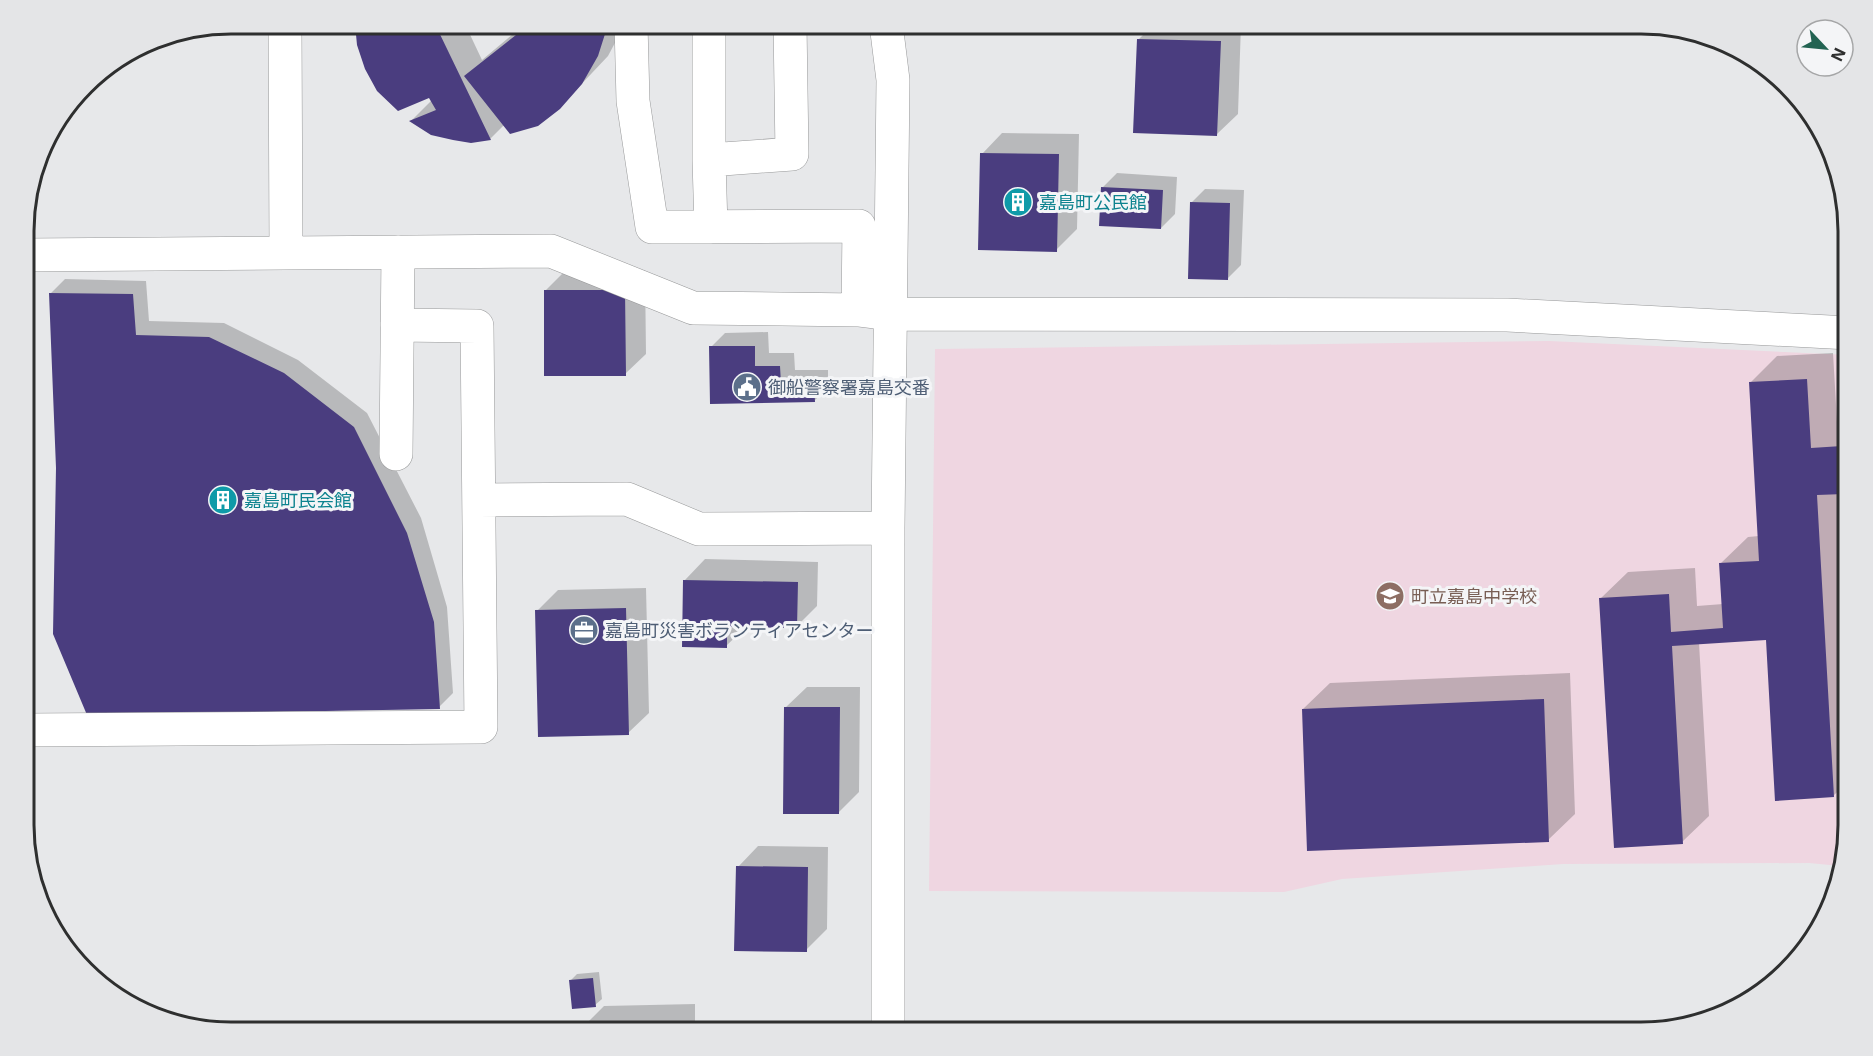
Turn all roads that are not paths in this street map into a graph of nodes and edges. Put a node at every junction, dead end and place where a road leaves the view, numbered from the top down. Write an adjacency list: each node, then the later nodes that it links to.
1 (285, 34): 9 (street)
2 (631, 34): 7 (street)
3 (709, 34): 6 (street)
4 (790, 34): 6 (street)
5 (887, 34): 12 (street)
6 (708, 160): 7 (street)
7 (711, 227): 11 (street)
8 (398, 252): 9 (street); 11 (street); 13 (street)
9 (286, 253): 10 (street)
10 (34, 255)
11 (858, 310): 12 (street)
12 (890, 314): 14 (street); 17 (street)
13 (397, 324): 15 (street); 16 (street)
14 (1838, 332)
15 (396, 454)
16 (479, 500): 17 (street); 18 (street)
17 (888, 528): 19 (street)
18 (34, 730)
19 (888, 1022)

